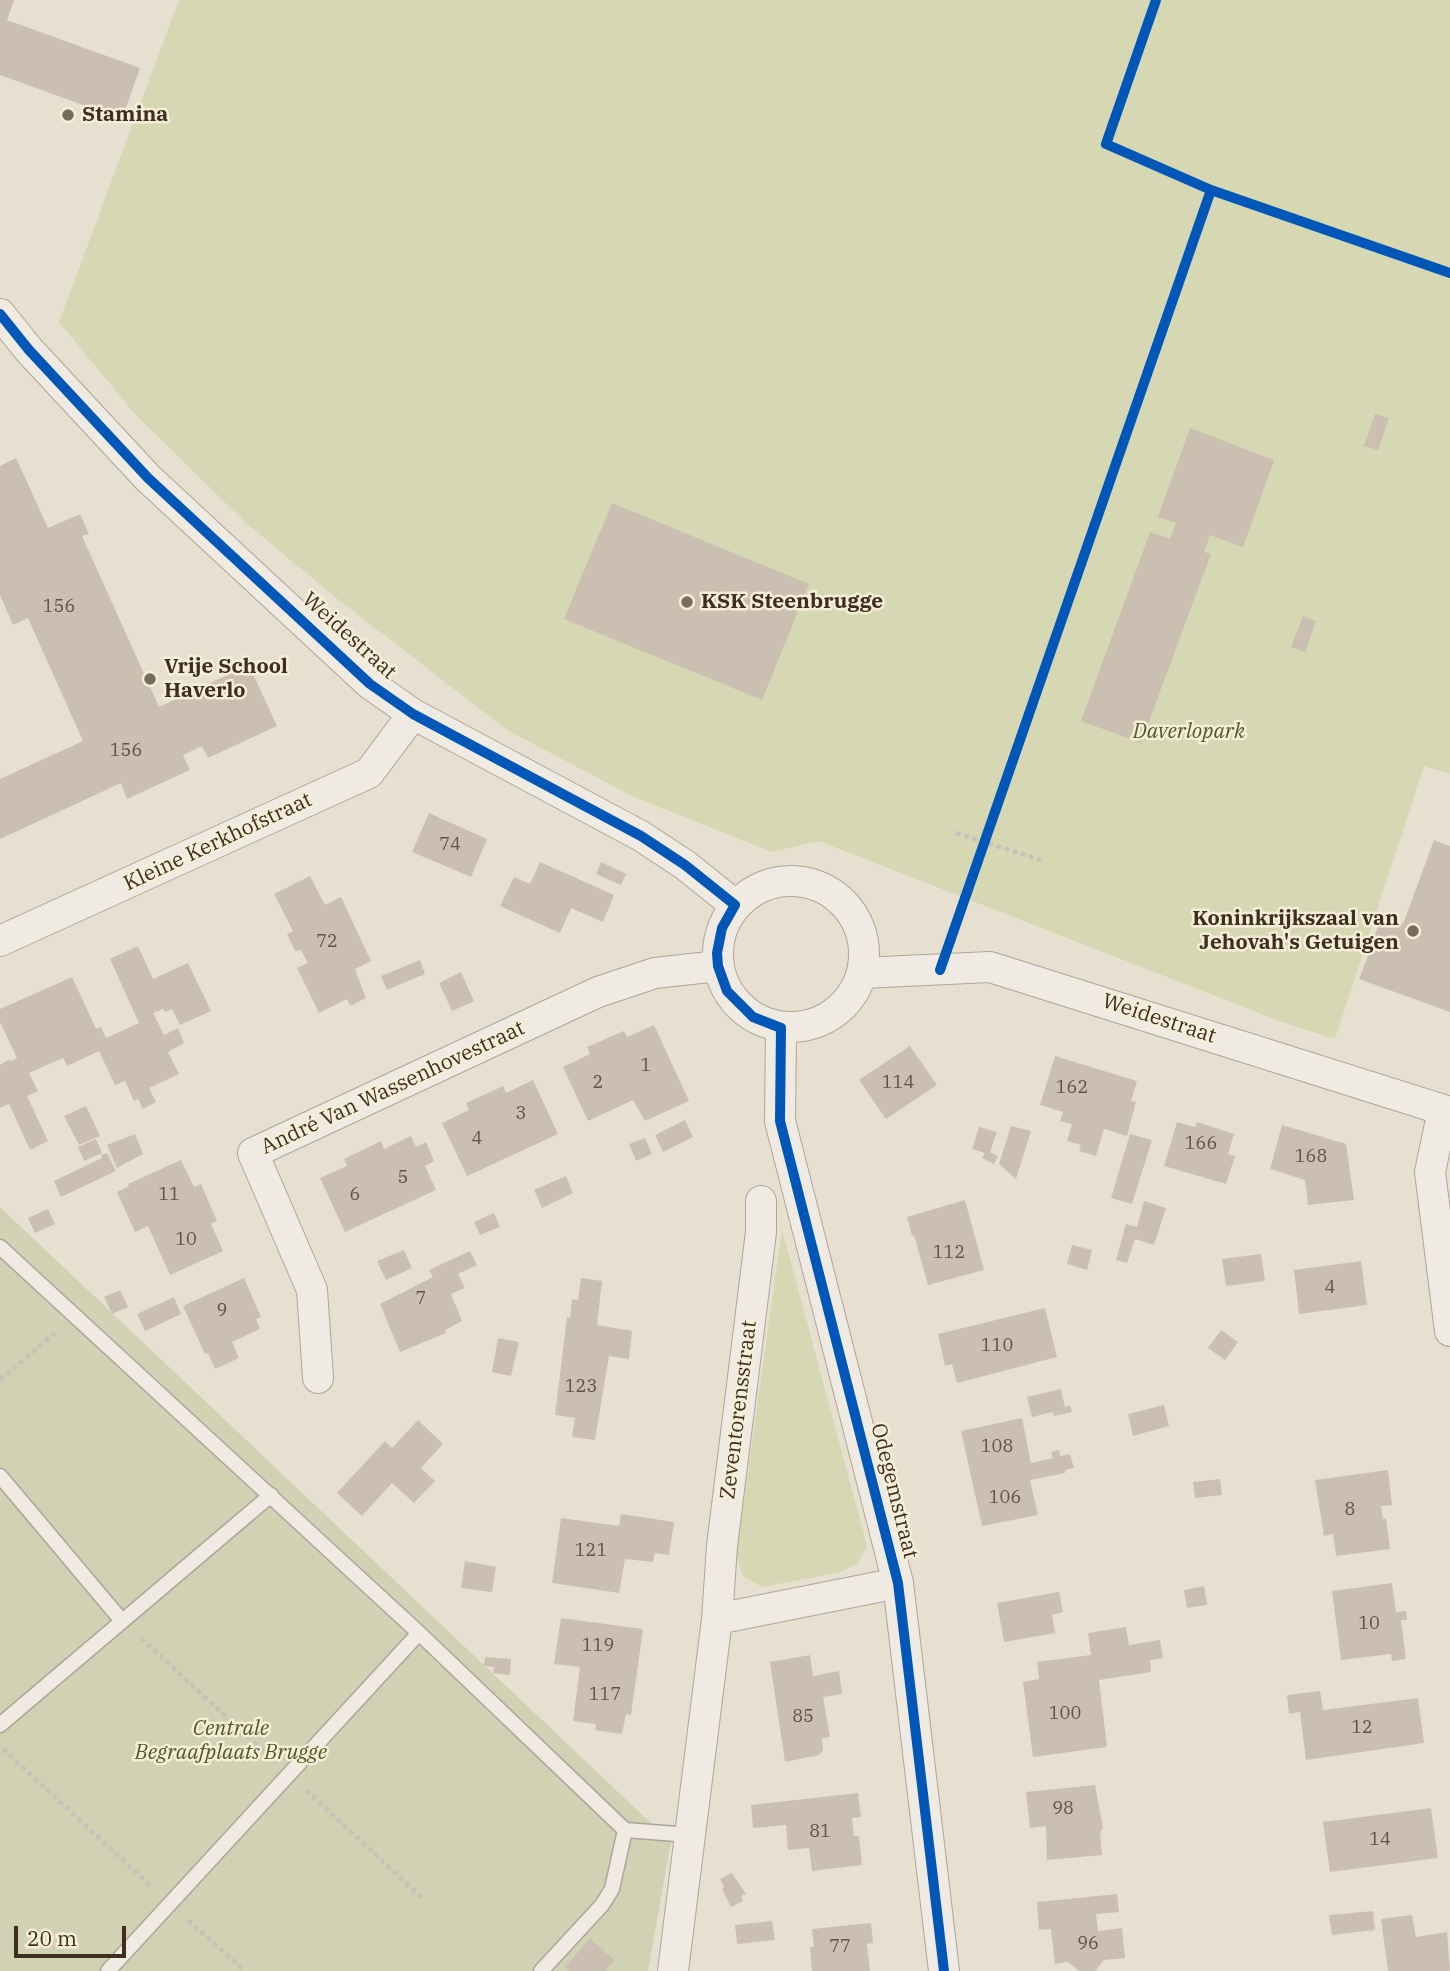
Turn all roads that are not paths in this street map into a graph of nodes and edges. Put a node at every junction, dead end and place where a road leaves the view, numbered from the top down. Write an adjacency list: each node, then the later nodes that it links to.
1 (0, 314): 2 (street, Weidestraat)
2 (413, 714): 3 (street, Weidestraat); 4 (street, Kleine Kerkhofstraat)
3 (735, 905): 5 (street); 6 (street)
4 (0, 941)
5 (718, 966): 7 (street); 12 (street, André Van Wassenhovestraat)
6 (862, 973): 7 (street); 8 (street, Weidestraat)
7 (781, 1028): 15 (street, Odegemstraat)
8 (1446, 1111): 11 (street)
9 (761, 1201): 16 (street, Zeventorensstraat)
10 (0, 1247): 14 (lane)
11 (1450, 1331)
12 (318, 1378)
13 (0, 1476): 17 (lane)
14 (271, 1495): 17 (lane); 18 (lane)
15 (898, 1583): 16 (street); 25 (street, Odegemstraat)
16 (717, 1619): 21 (street, Zeventorensstraat)
17 (122, 1621): 19 (lane)
18 (419, 1633): 20 (lane); 22 (lane)
19 (0, 1725)
20 (625, 1830): 21 (lane); 23 (lane)
21 (690, 1835): 24 (street, Zeventorensstraat)
22 (108, 1971)
23 (541, 1971)
24 (673, 1971)
25 (944, 1971)

